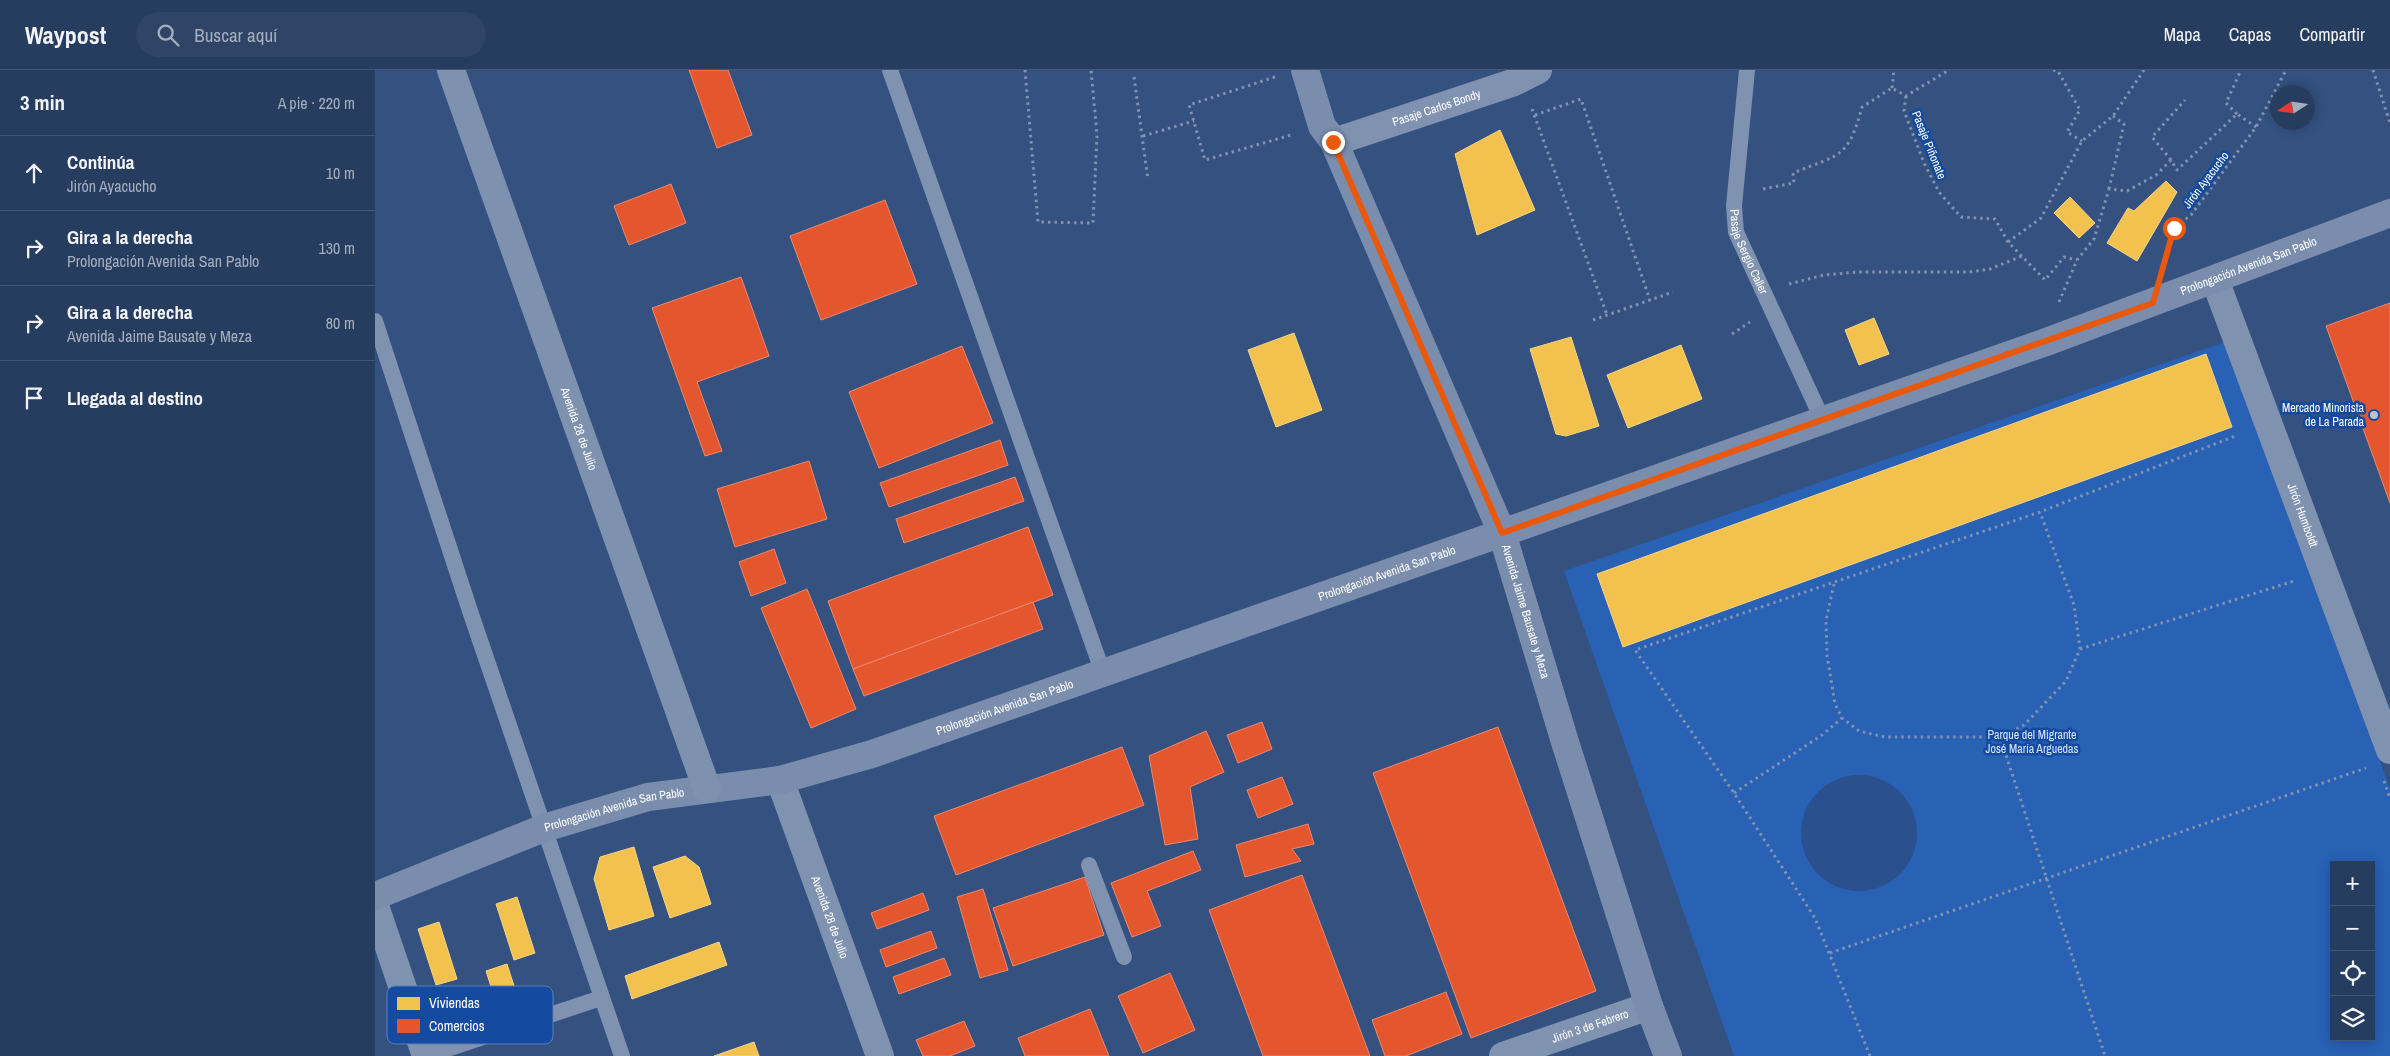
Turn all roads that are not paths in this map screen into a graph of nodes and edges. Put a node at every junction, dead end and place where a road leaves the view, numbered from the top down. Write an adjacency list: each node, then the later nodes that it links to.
1 (451, 70): 15 (main road, Avenida 28 de Julio)
2 (890, 70): 12 (lane)
3 (1305, 70): 6 (street, Avenida Jaime Bausate y Meza)
4 (1747, 70): 10 (lane, Pasaje Sergio Caller)
5 (1529, 75): 6 (street, Pasaje Carlos Bondy)
6 (1328, 134): 11 (street, Avenida Jaime Bausate y Meza)
7 (2390, 213): 8 (street, Prolongación Avenida San Pablo)
8 (2215, 280): 10 (street, Prolongación Avenida San Pablo); 13 (street, Jirón Humboldt)
9 (375, 321): 16 (lane)
10 (1823, 421): 11 (street, Prolongación Avenida San Pablo)
11 (1502, 533): 12 (street, Prolongación Avenida San Pablo); 23 (street, Avenida Jaime Bausate y Meza)
12 (1103, 672): 14 (street, Prolongación Avenida San Pablo)
13 (2385, 762)
14 (780, 780): 15 (street, Prolongación Avenida San Pablo); 29 (street, Avenida 28 de Julio)
15 (707, 789): 16 (street, Prolongación Avenida San Pablo)
16 (544, 828): 18 (street, Prolongación Avenida San Pablo); 22 (lane)
17 (1089, 865): 20 (lane)
18 (375, 896)
19 (375, 906): 21 (street)
20 (1124, 957)
21 (402, 986)
22 (601, 998): 24 (lane); 28 (lane)
23 (1649, 1006): 30 (street, Jirón 3 de Febrero); 31 (street, Avenida Jaime Bausate y Meza)
24 (553, 1014)
25 (422, 1044): 27 (street)
26 (462, 1044): 27 (lane)
27 (426, 1056)
28 (622, 1056)
29 (879, 1056)
30 (1503, 1056)
31 (1668, 1056)

